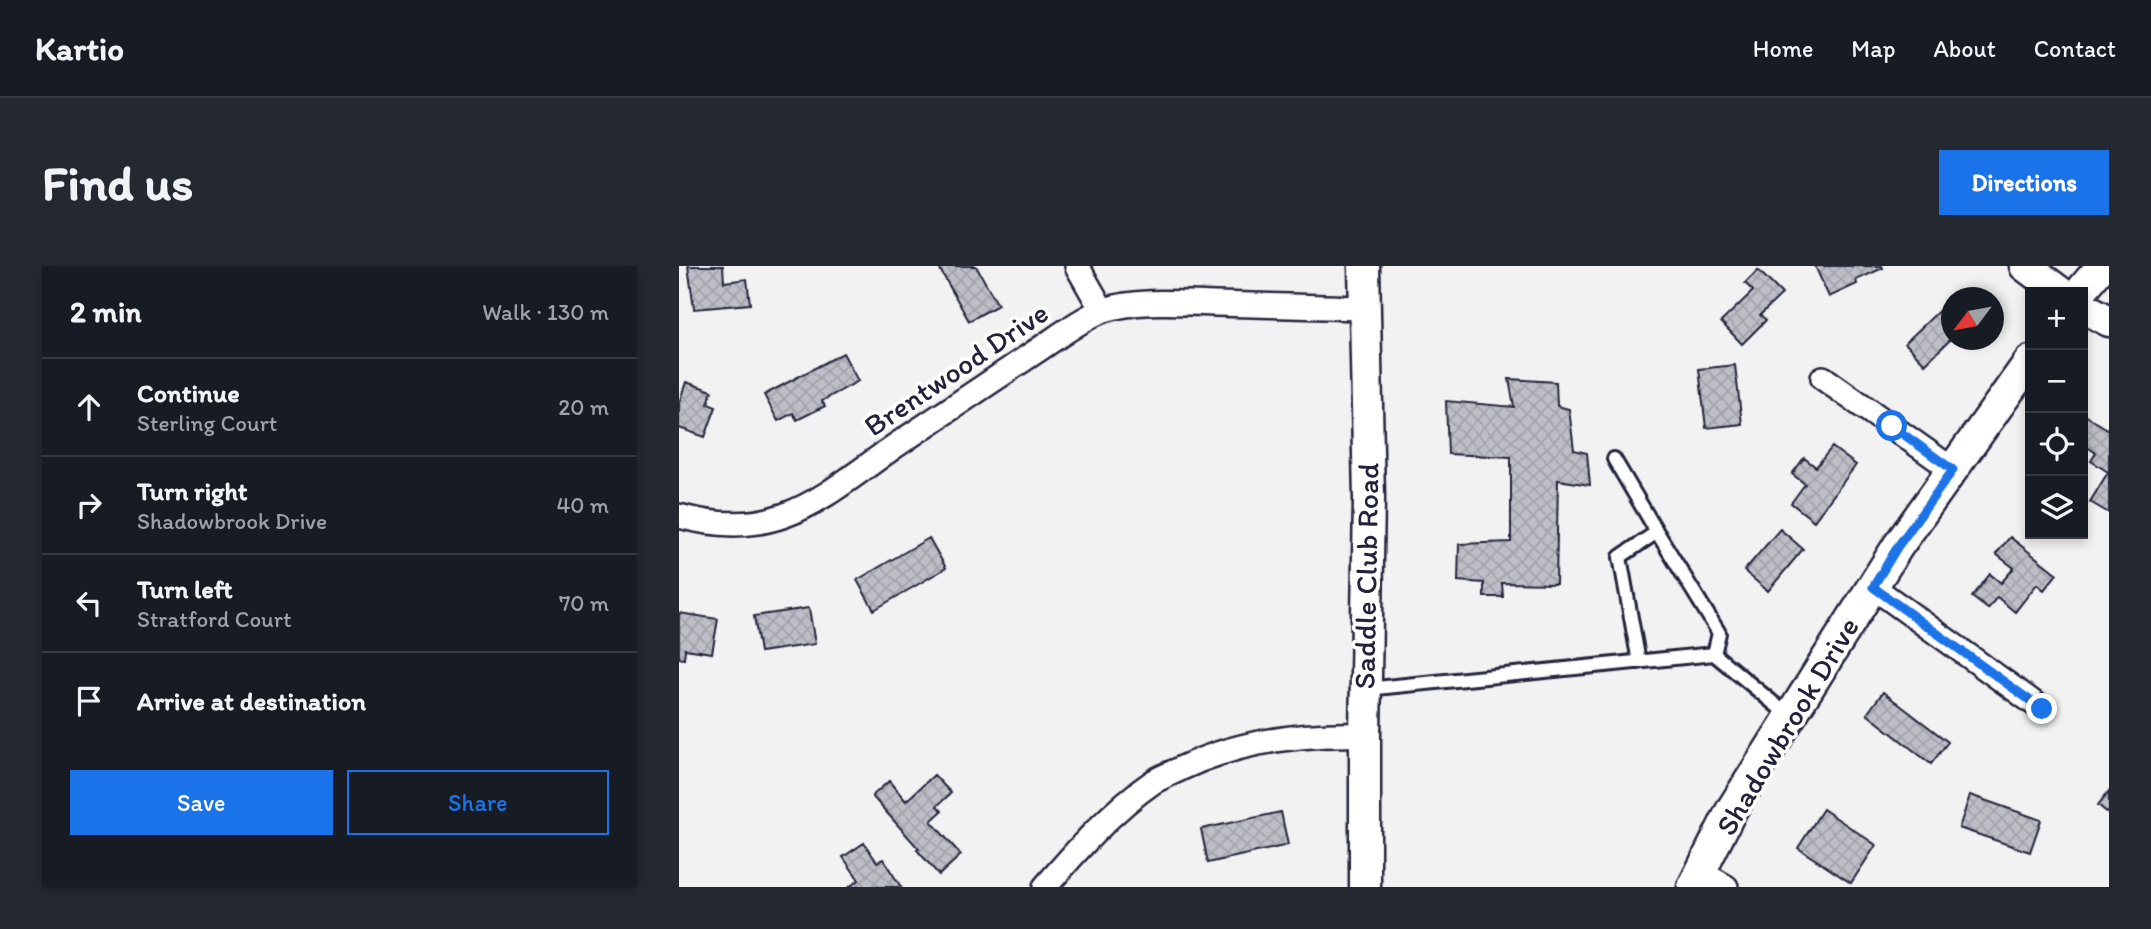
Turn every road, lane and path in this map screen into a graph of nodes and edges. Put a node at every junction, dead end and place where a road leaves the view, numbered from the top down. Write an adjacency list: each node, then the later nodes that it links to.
1 (1077, 266): 8 (street)
2 (1364, 266): 7 (street, Saddle Club Road)
3 (2025, 266): 5 (street)
4 (2102, 266): 6 (street)
5 (2053, 287)
6 (2084, 287)
7 (1363, 308): 8 (street, Brentwood Drive); 20 (street, Saddle Club Road)
8 (1102, 310): 15 (street, Brentwood Drive)
9 (2088, 310): 10 (street)
10 (2109, 321)
11 (2025, 369): 14 (street, Shadowbrook Drive)
12 (1823, 378): 14 (street)
13 (1614, 459): 16 (lane)
14 (1953, 470): 17 (street, Shadowbrook Drive)
15 (679, 516)
16 (1657, 532): 18 (lane); 19 (lane)
17 (1873, 587): 21 (street); 22 (street, Shadowbrook Drive)
18 (1714, 654): 19 (lane); 22 (lane)
19 (1639, 662): 20 (lane)
20 (1366, 689): 23 (street, Saddle Club Road)
21 (2042, 709)
22 (1790, 716): 24 (street, Shadowbrook Drive)
23 (1365, 734): 25 (street); 26 (street, Saddle Club Road)
24 (1707, 882)
25 (1045, 887)
26 (1365, 887)

